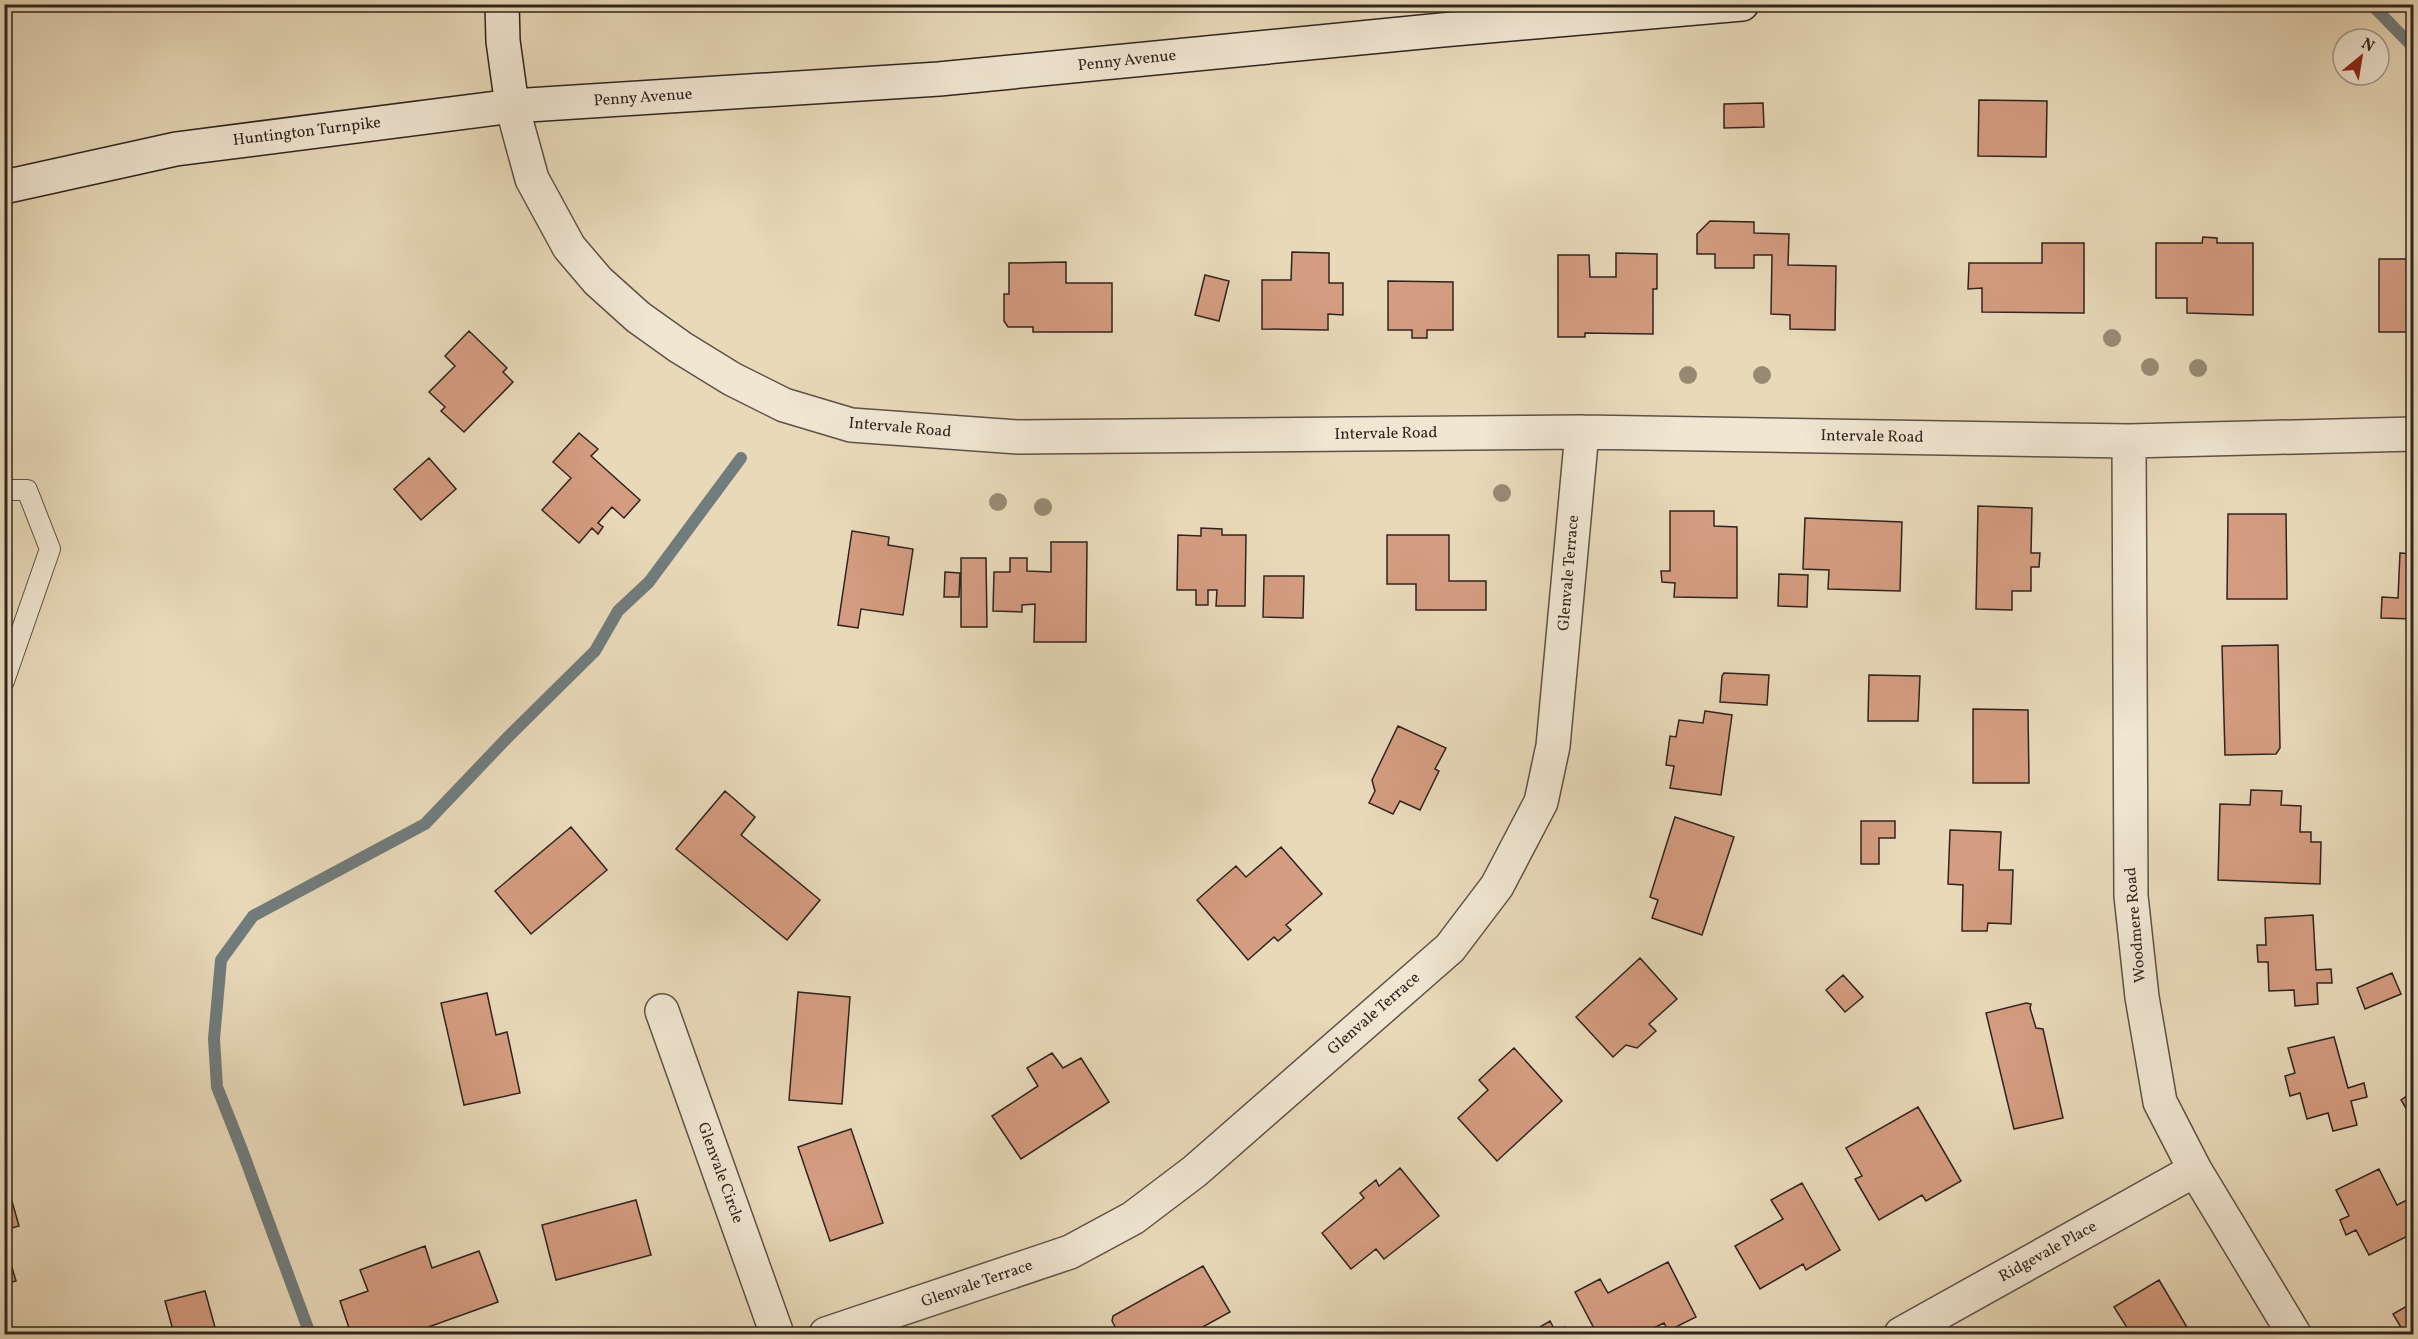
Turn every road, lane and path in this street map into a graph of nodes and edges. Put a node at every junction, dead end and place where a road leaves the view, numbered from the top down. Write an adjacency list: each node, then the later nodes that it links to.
1 (502, 4): 3 (street)
2 (1742, 4): 3 (street, Penny Avenue)
3 (512, 106): 4 (street, Huntington Turnpike); 5 (street, Intervale Road)
4 (4, 188)
5 (1582, 432): 7 (street, Intervale Road); 13 (street, Glenvale Terrace)
6 (2414, 435): 7 (street, Intervale Road)
7 (2129, 441): 11 (street, Woodmere Road)
8 (4, 490): 9 (lane)
9 (4, 681)
10 (662, 1011): 12 (street, Glenvale Circle)
11 (2195, 1170): 14 (street, Ridgevale Place); 15 (street, Woodmere Road)
12 (777, 1335)
13 (826, 1335)
14 (1901, 1335)
15 (2294, 1335)

